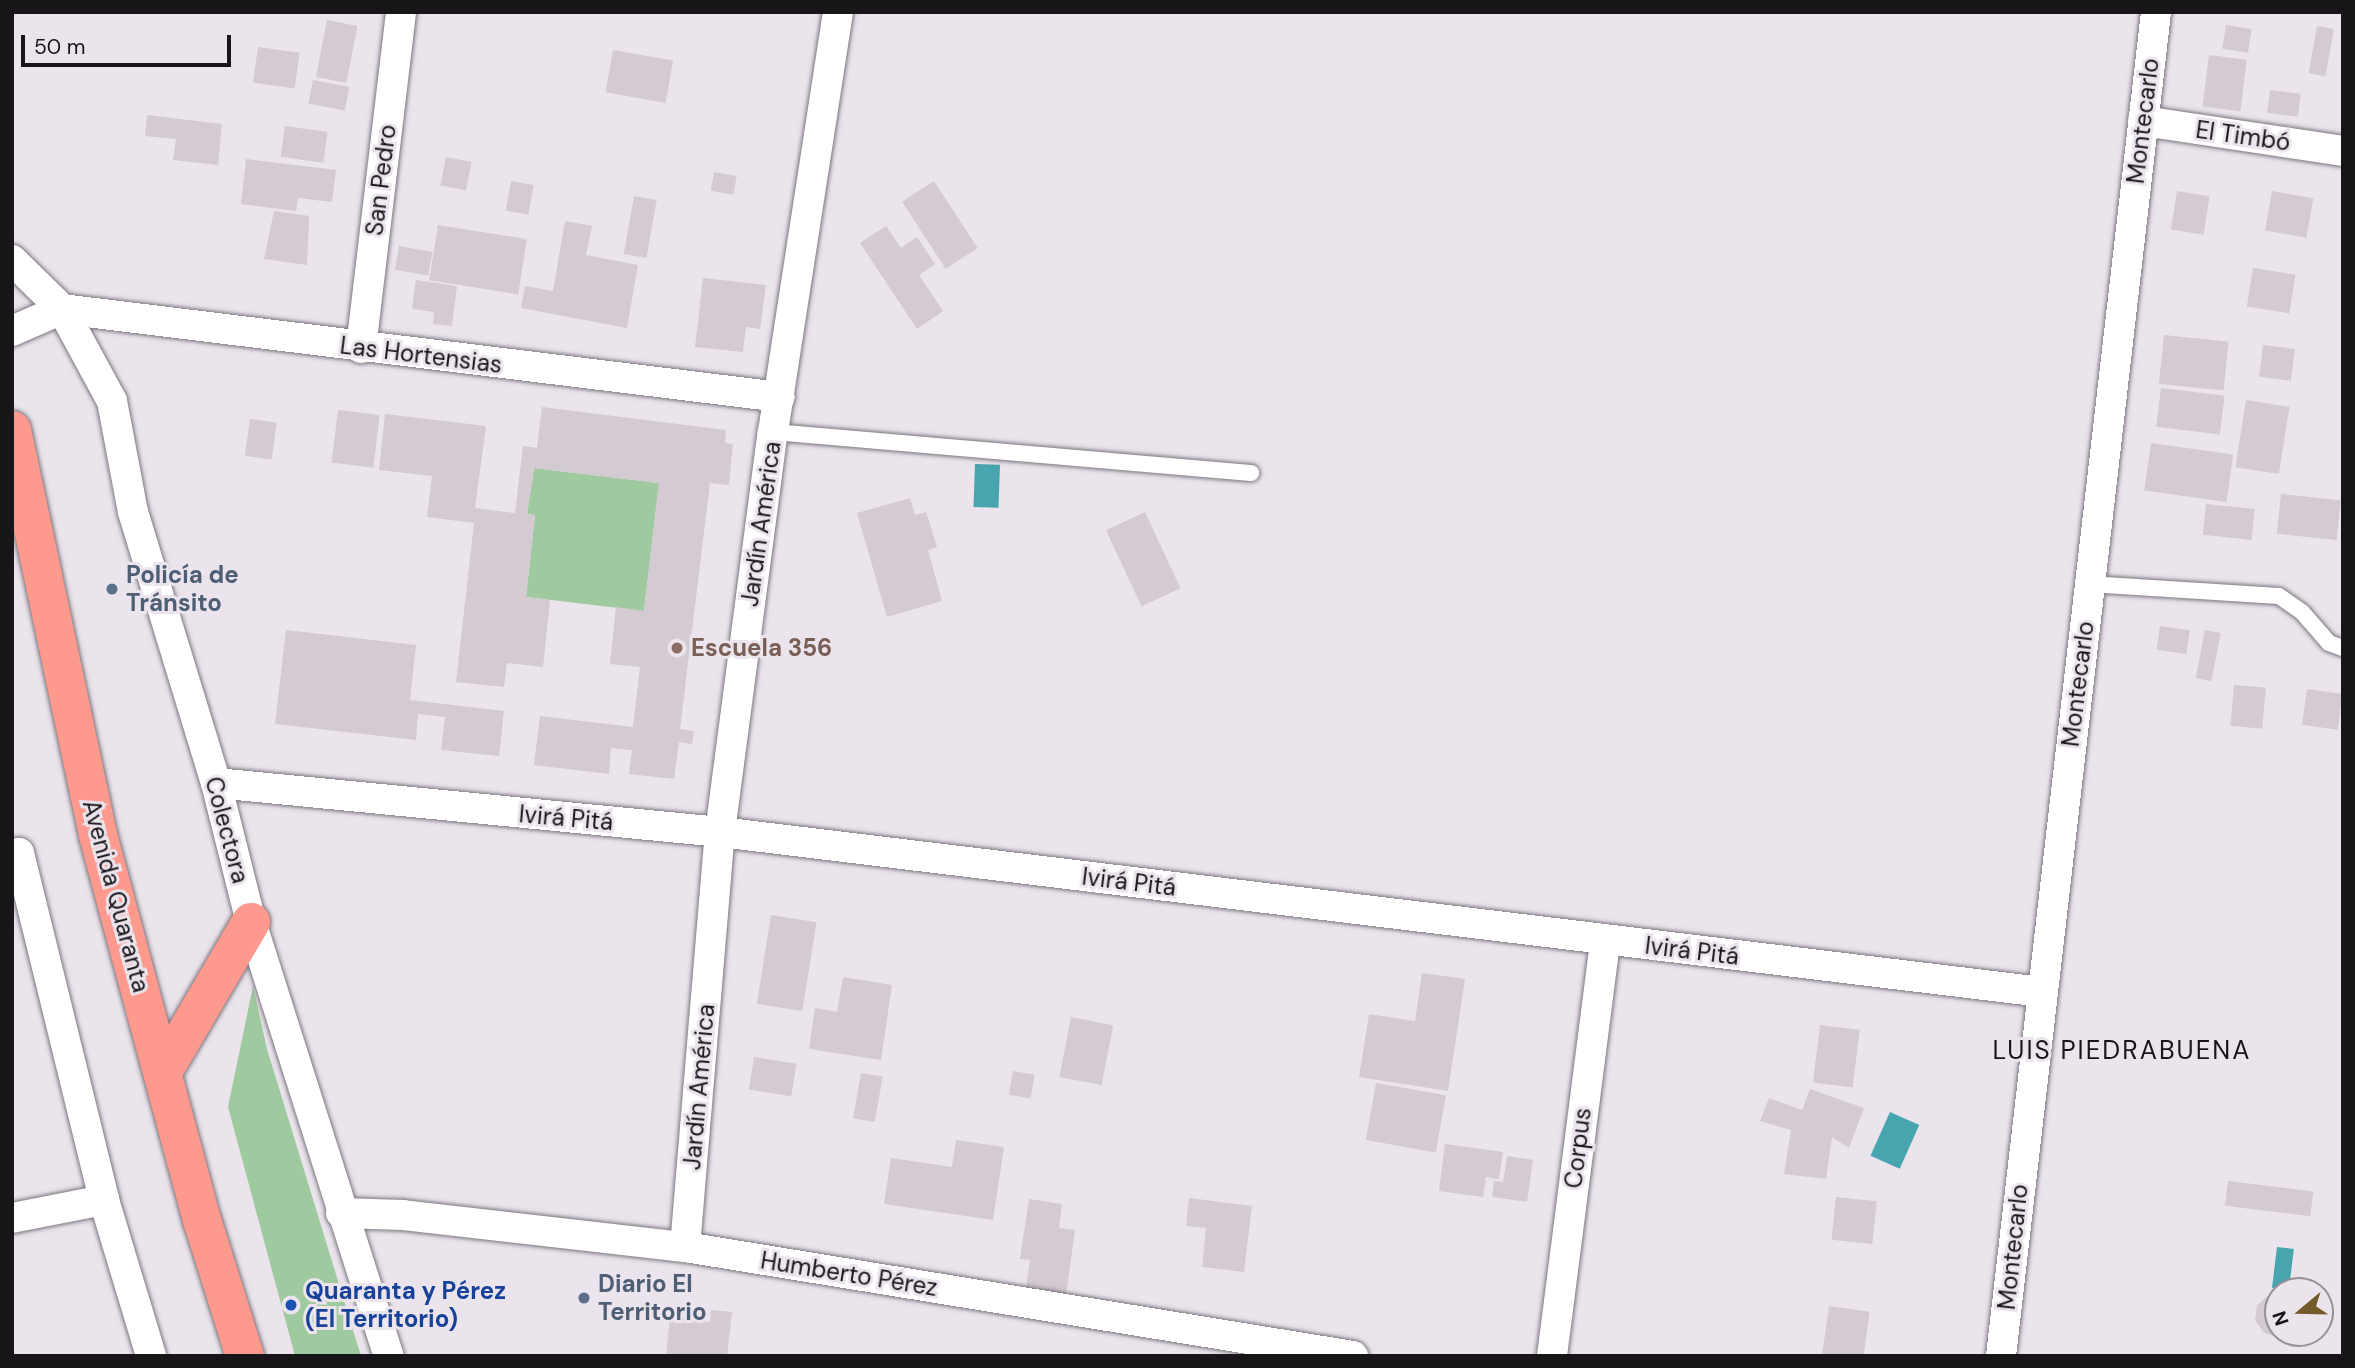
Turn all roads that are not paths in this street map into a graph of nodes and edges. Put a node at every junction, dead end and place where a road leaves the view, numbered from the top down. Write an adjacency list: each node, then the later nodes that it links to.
1 (401, 12): 9 (street, San Pedro)
2 (838, 12): 10 (street, Jardín América)
3 (2156, 12): 4 (street, Montecarlo)
4 (2143, 121): 5 (street, El Timbó); 14 (street, Montecarlo)
5 (2343, 150)
6 (12, 260): 7 (street)
7 (62, 309): 8 (street); 9 (street, Las Hortensias); 16 (street, Colectora)
8 (12, 331)
9 (361, 348): 10 (street, Las Hortensias)
10 (780, 397): 12 (street, Jardín América)
11 (12, 430): 22 (highway, Avenida Quaranta)
12 (773, 432): 13 (lane); 17 (street, Jardín América)
13 (1251, 473)
14 (2090, 584): 15 (lane); 21 (street, Montecarlo)
15 (2343, 648)
16 (216, 783): 17 (street, Ivirá Pitá); 19 (street, Colectora)
17 (720, 832): 20 (street, Ivirá Pitá); 26 (street, Jardín América)
18 (16, 853): 23 (street)
19 (251, 922): 22 (highway); 24 (street, Colectora)
20 (1605, 941): 21 (street, Ivirá Pitá); 31 (street, Corpus)
21 (2042, 992): 32 (street, Montecarlo)
22 (163, 1072): 28 (highway, Avenida Quaranta)
23 (104, 1200): 25 (street); 27 (street)
24 (341, 1213): 26 (street, Humberto Pérez); 29 (street, Colectora)
25 (12, 1218)
26 (685, 1247): 30 (street, Humberto Pérez)
27 (151, 1356)
28 (245, 1356)
29 (389, 1356)
30 (1353, 1356)
31 (1552, 1356)
32 (2001, 1356)

